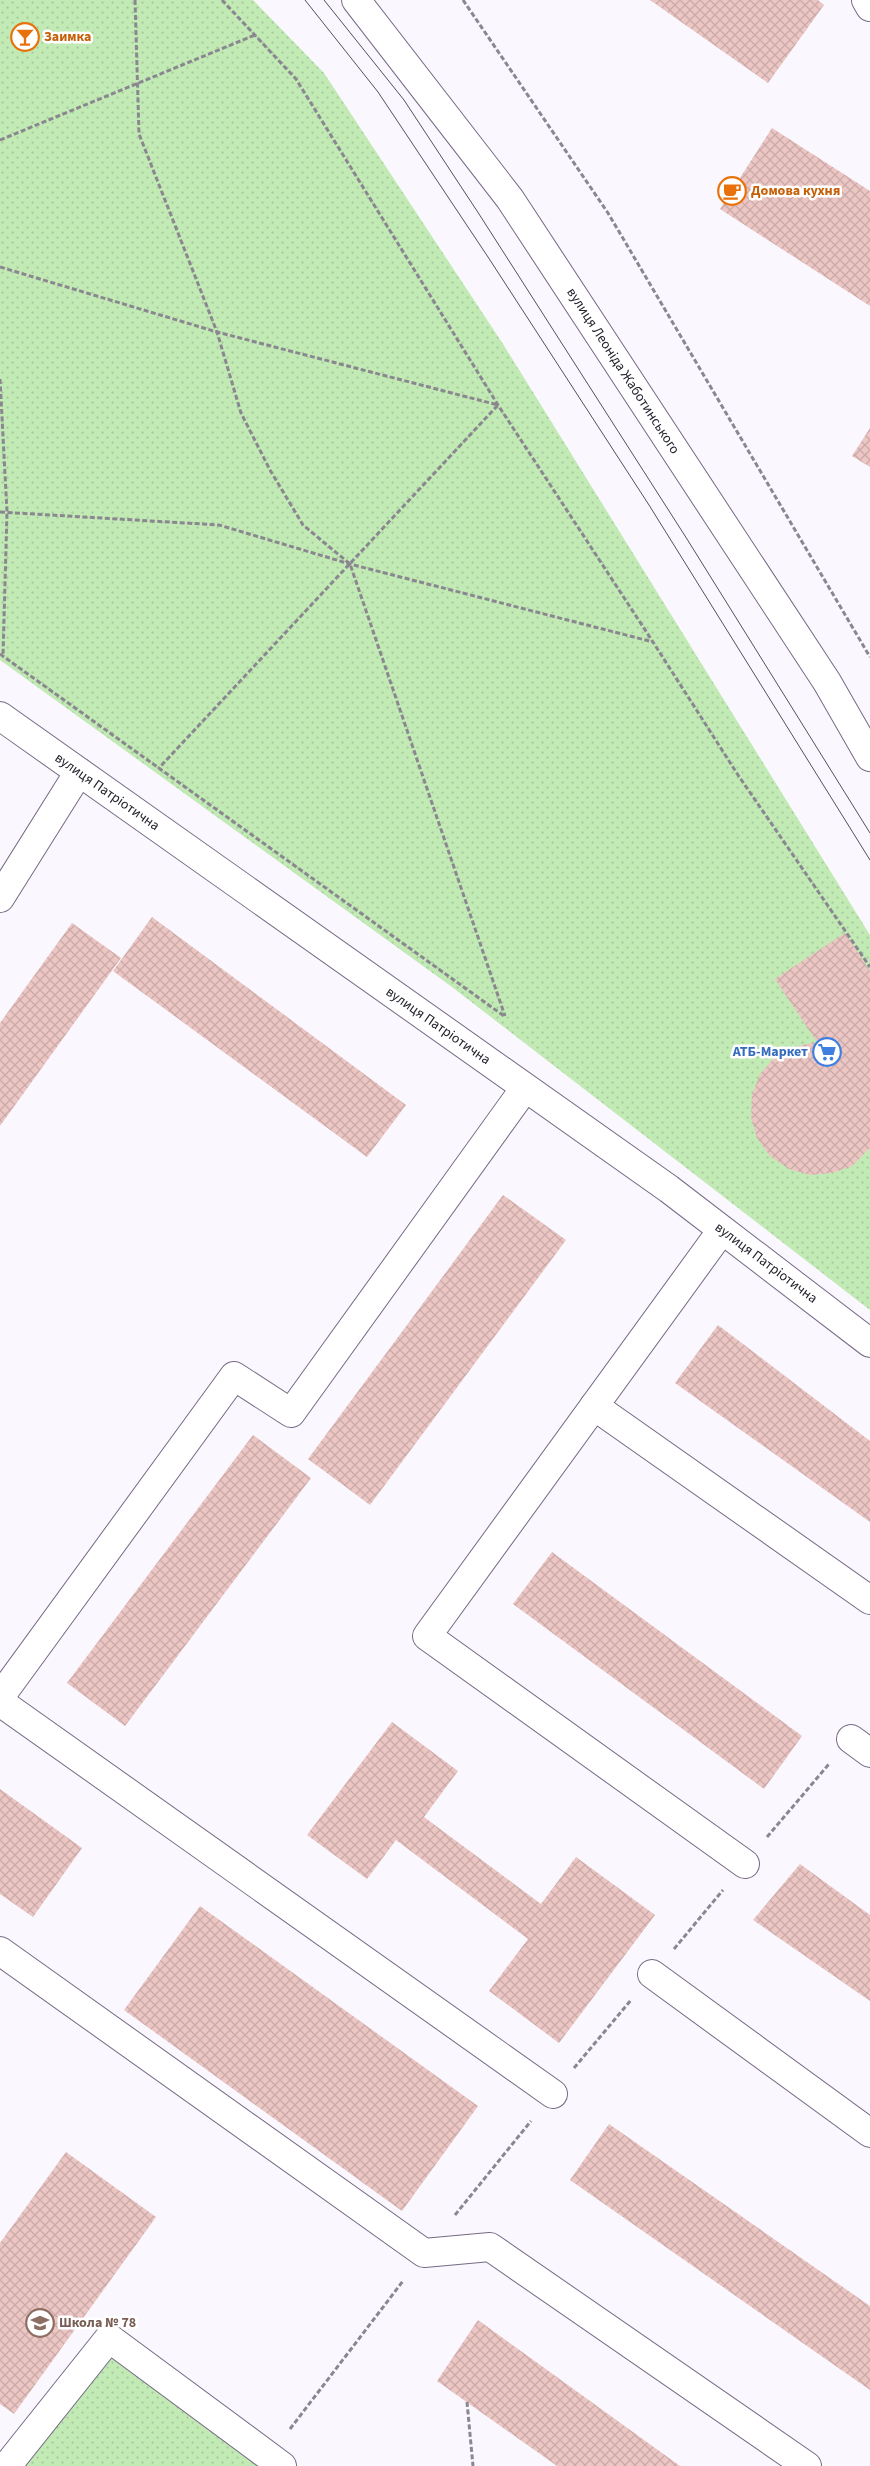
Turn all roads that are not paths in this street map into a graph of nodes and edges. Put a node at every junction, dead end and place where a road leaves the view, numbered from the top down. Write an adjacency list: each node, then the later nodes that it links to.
1 (356, 0): 5 (street, вулиця Леоніда Жаботинського)
2 (866, 0): 3 (street)
3 (870, 8)
4 (0, 716): 6 (street, вулиця Патріотична)
5 (870, 756)
6 (79, 772): 7 (street); 8 (street, вулиця Патріотична)
7 (0, 898)
8 (525, 1088): 9 (street, вулиця Патріотична); 13 (street)
9 (722, 1230): 10 (street, вулиця Патріотична); 11 (street)
10 (870, 1343)
11 (594, 1406): 12 (street); 15 (street)
12 (870, 1600)
13 (0, 1697)
14 (0, 1702): 18 (street)
15 (745, 1864)
16 (0, 1951): 22 (street)
17 (652, 1974): 19 (street)
18 (553, 2094)
19 (870, 2133)
20 (7, 2466): 21 (street)
21 (282, 2466)
22 (807, 2466)

